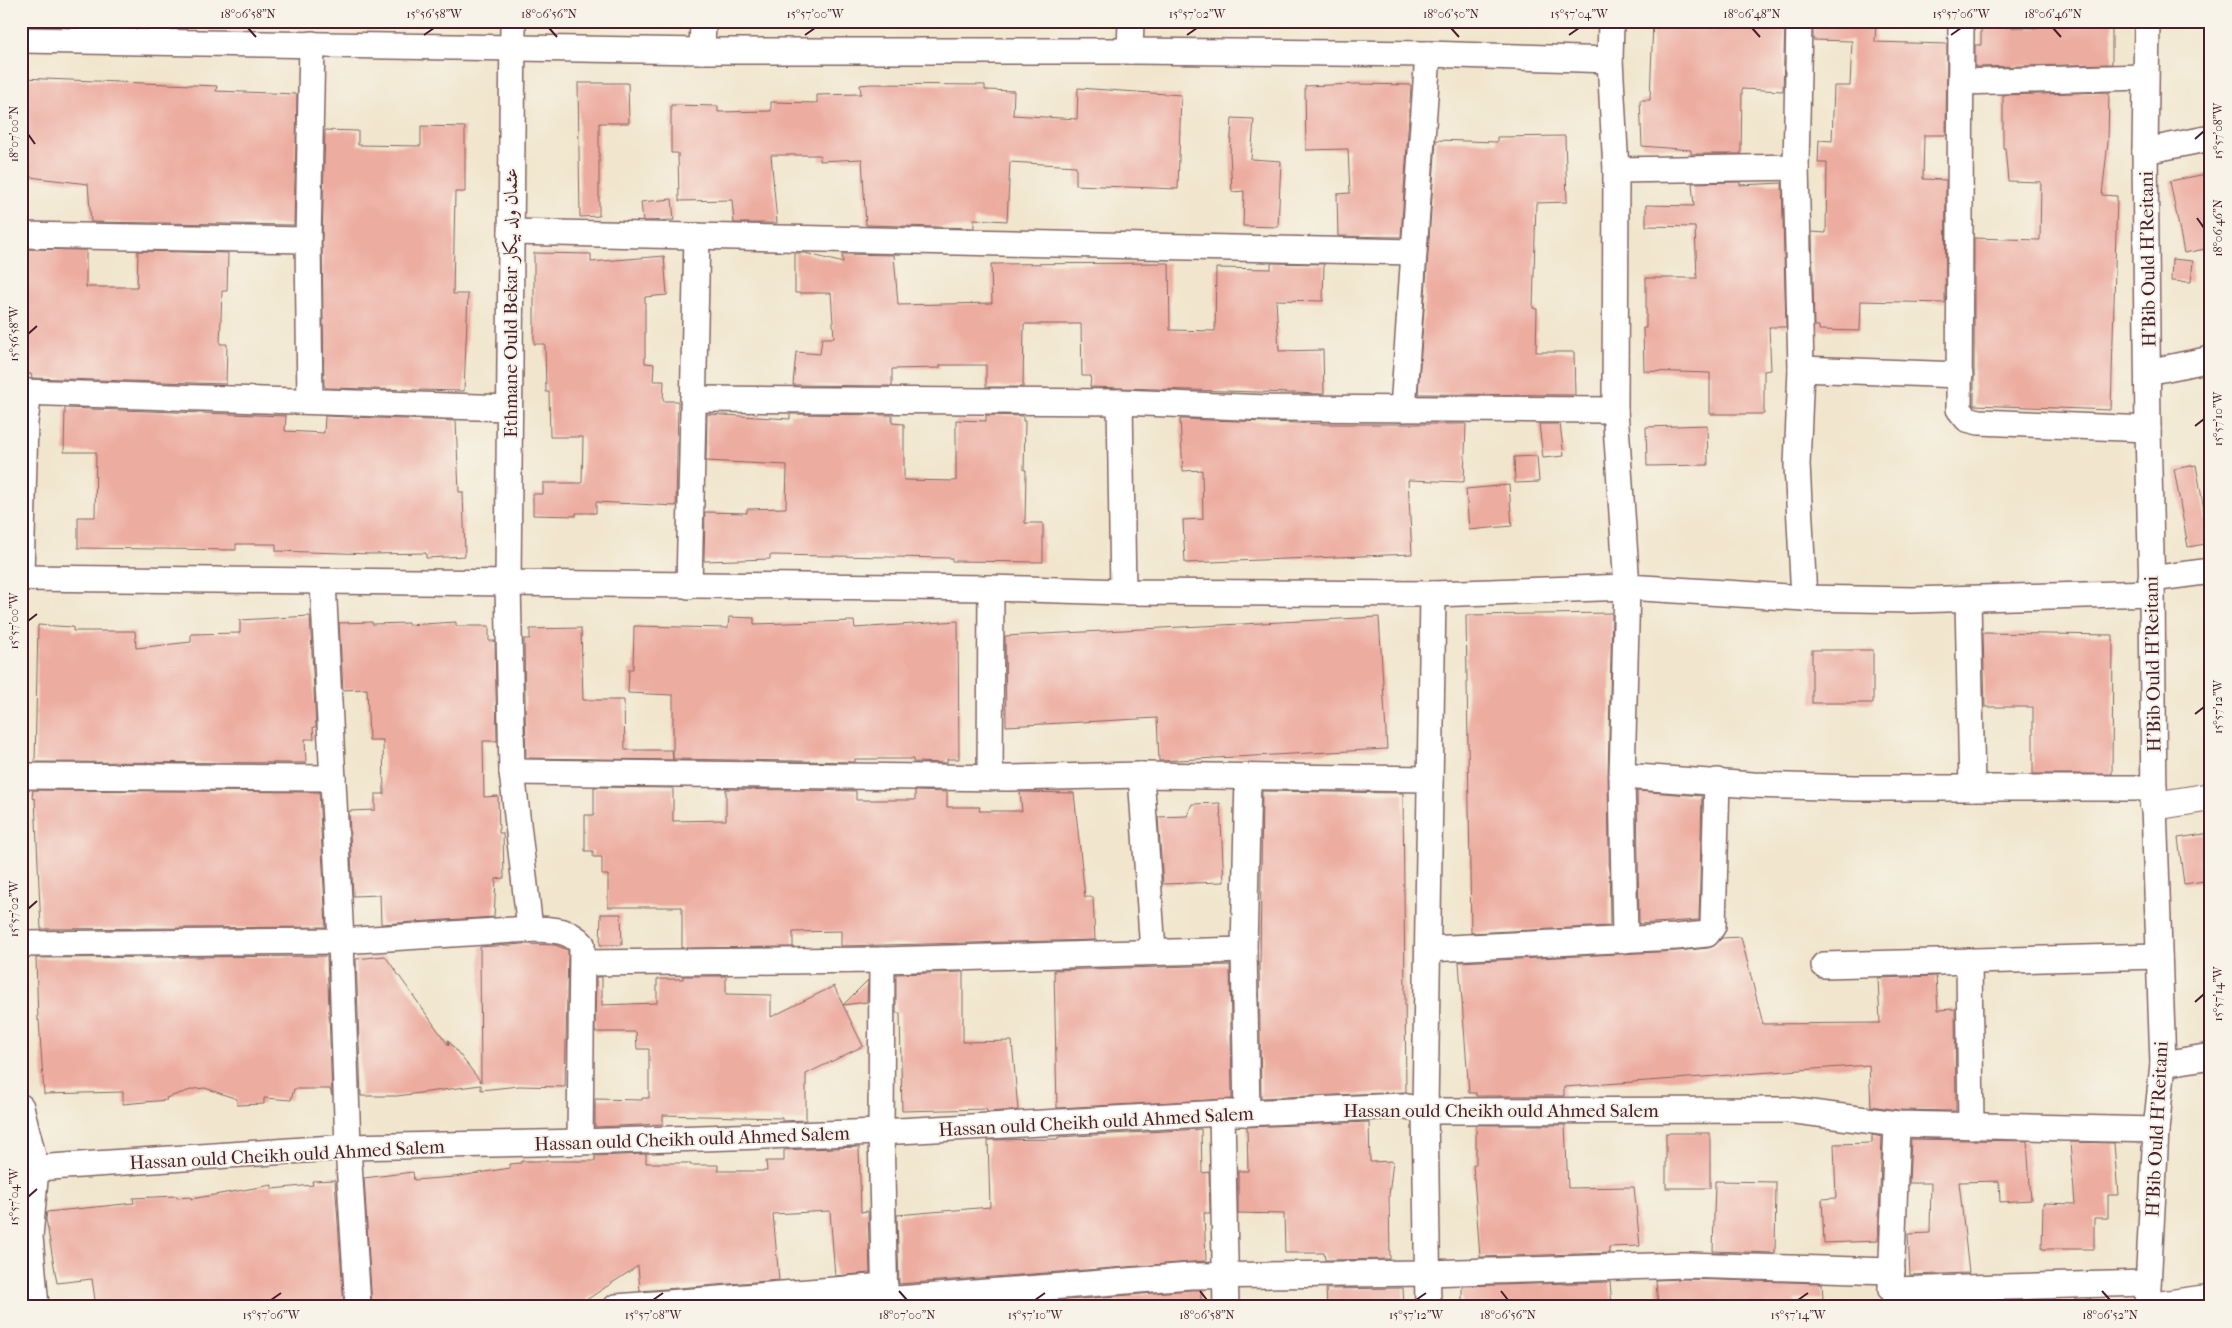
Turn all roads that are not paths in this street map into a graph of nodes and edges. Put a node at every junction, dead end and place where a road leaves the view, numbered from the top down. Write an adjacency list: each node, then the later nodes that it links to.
1 (513, 21): 10 (street, Ethmane Ould Bekar عثمان ولد بيكار)
2 (703, 21): 12 (street)
3 (1131, 21): 11 (street)
4 (1611, 21): 14 (street)
5 (1799, 21): 19 (street)
6 (1961, 21): 16 (street)
7 (2147, 21): 15 (street, H'Bib Ould H'Reitani)
8 (21, 40): 9 (street)
9 (312, 44): 10 (street); 24 (street)
10 (512, 48): 12 (street); 21 (street, Ethmane Ould Bekar عثمان ولد بيكار)
11 (1130, 50): 12 (street); 13 (street)
12 (702, 51)
13 (1428, 54): 14 (street); 25 (street)
14 (1610, 60): 20 (street)
15 (2145, 76): 16 (street); 18 (street, H'Bib Ould H'Reitani)
16 (1961, 82): 29 (street)
17 (2211, 138): 18 (street)
18 (2145, 151): 28 (street, H'Bib Ould H'Reitani)
19 (1796, 167): 20 (street); 27 (street)
20 (1616, 170): 36 (street)
21 (511, 232): 23 (street); 34 (street, Ethmane Ould Bekar عثمان ولد بيكار)
22 (21, 235): 24 (street)
23 (697, 236): 25 (street); 31 (street)
24 (308, 240): 32 (street)
25 (1413, 252): 35 (street)
26 (2211, 359): 28 (street)
27 (1800, 369): 29 (street); 48 (street)
28 (2148, 372): 37 (street, H'Bib Ould H'Reitani)
29 (1960, 375): 37 (street)
30 (25, 392): 32 (street); 39 (street)
31 (693, 399): 33 (street); 42 (street)
32 (310, 401): 34 (street)
33 (1120, 402): 35 (street); 46 (street)
34 (509, 408): 41 (street, Ethmane Ould Bekar عثمان ولد بيكار)
35 (1403, 410): 36 (street)
36 (1615, 410): 44 (street)
37 (2148, 429): 43 (street, H'Bib Ould H'Reitani)
38 (2211, 571): 43 (street)
39 (21, 577): 40 (street)
40 (323, 582): 41 (street); 55 (street)
41 (508, 584): 42 (street); 50 (street, Ethmane Ould Bekar عثمان ولد بيكار)
42 (689, 586): 45 (street)
43 (2152, 586): 49 (street); 60 (street, H'Bib Ould H'Reitani)
44 (1627, 587): 47 (street); 48 (street); 53 (street)
45 (991, 588): 46 (street); 54 (street)
46 (1123, 592): 47 (street)
47 (1433, 594): 57 (street)
48 (1804, 598): 49 (street)
49 (1968, 600): 59 (street)
50 (512, 772): 54 (street); 62 (street, Ethmane Ould Bekar عثمان ولد بيكار)
51 (1141, 775): 54 (street); 56 (street); 68 (street)
52 (21, 776): 55 (street)
53 (1622, 776): 58 (street); 63 (street)
54 (990, 777)
55 (333, 778): 64 (street)
56 (1248, 778): 57 (street); 67 (street)
57 (1430, 779): 66 (street)
58 (1717, 781): 59 (street); 63 (street)
59 (1972, 788): 60 (street)
60 (2154, 797): 61 (street); 69 (street, H'Bib Ould H'Reitani)
61 (2211, 797)
62 (530, 929): 64 (street); 72 (street)
63 (1625, 940): 66 (street)
64 (341, 941): 65 (street); 85 (street)
65 (21, 944)
66 (1428, 949): 77 (street)
67 (1244, 950): 68 (street); 79 (street)
68 (1153, 952): 70 (street)
69 (2159, 956): 71 (street); 75 (street, H'Bib Ould H'Reitani)
70 (882, 960): 72 (street); 83 (street)
71 (1970, 961): 73 (street); 81 (street)
72 (583, 963): 84 (street)
73 (1824, 965)
74 (2211, 1056): 75 (street)
75 (2163, 1064): 82 (street, H'Bib Ould H'Reitani)
76 (21, 1107): 86 (street)
77 (1425, 1111): 79 (street, Hassan ould Cheikh ould Ahmed Salem); 80 (street, Hassan ould Cheikh ould Ahmed Salem); 88 (street)
78 (1222, 1112): 79 (street, Hassan ould Cheikh ould Ahmed Salem); 83 (street, Hassan ould Cheikh ould Ahmed Salem); 89 (street)
79 (1247, 1113)
80 (1897, 1124): 81 (street, Hassan ould Cheikh ould Ahmed Salem); 90 (street)
81 (1971, 1126): 82 (street, Hassan ould Cheikh ould Ahmed Salem)
82 (2156, 1130): 93 (street, H'Bib Ould H'Reitani)
83 (881, 1132): 84 (street, Hassan ould Cheikh ould Ahmed Salem); 91 (street)
84 (580, 1142): 85 (street, Hassan ould Cheikh ould Ahmed Salem)
85 (348, 1147): 86 (street, Hassan ould Cheikh ould Ahmed Salem); 95 (street)
86 (36, 1168): 87 (street)
87 (25, 1238): 94 (street)
88 (1427, 1273): 89 (street); 90 (street); 98 (street)
89 (1224, 1275): 91 (street); 97 (street)
90 (1891, 1289): 93 (street)
91 (885, 1297): 96 (street)
92 (2211, 1297): 93 (street)
93 (2147, 1299)
94 (36, 1307)
95 (358, 1307)
96 (617, 1307)
97 (1226, 1307)
98 (1428, 1307)

